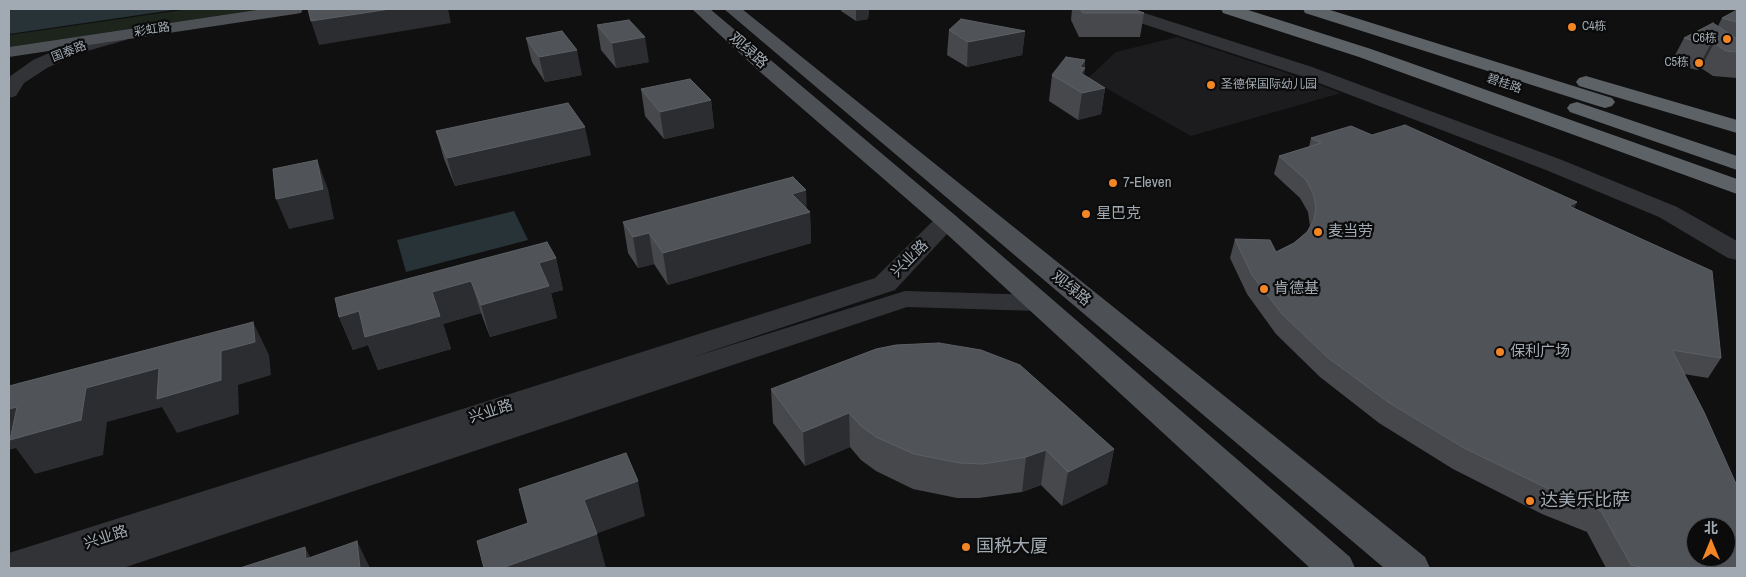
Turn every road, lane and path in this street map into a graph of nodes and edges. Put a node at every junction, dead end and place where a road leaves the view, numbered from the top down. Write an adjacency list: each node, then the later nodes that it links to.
1 (295, 9): 9 (main road, 彩虹路)
2 (700, 9): 18 (main road, 观绿路)
3 (732, 9): 24 (main road, 观绿路)
4 (1116, 9): 19 (street)
5 (1229, 9): 13 (highway)
6 (1268, 9): 15 (highway, 碧桂路)
7 (1311, 9): 14 (highway, 碧桂路)
8 (1316, 9): 12 (highway)
9 (135, 33): 10 (main road, 彩虹路); 11 (street, 国泰路)
10 (9, 52)
11 (9, 87)
12 (1737, 126)
13 (1599, 136): 16 (highway); 17 (highway)
14 (1737, 146)
15 (1737, 163)
16 (1737, 187)
17 (1737, 200)
18 (948, 221): 20 (main road, 观绿路); 21 (street, 兴业路)
19 (1737, 252)
20 (1039, 303): 22 (street, 兴业路); 23 (main road, 观绿路)
21 (12, 568)
22 (76, 568)
23 (1336, 568)
24 (1411, 568)

